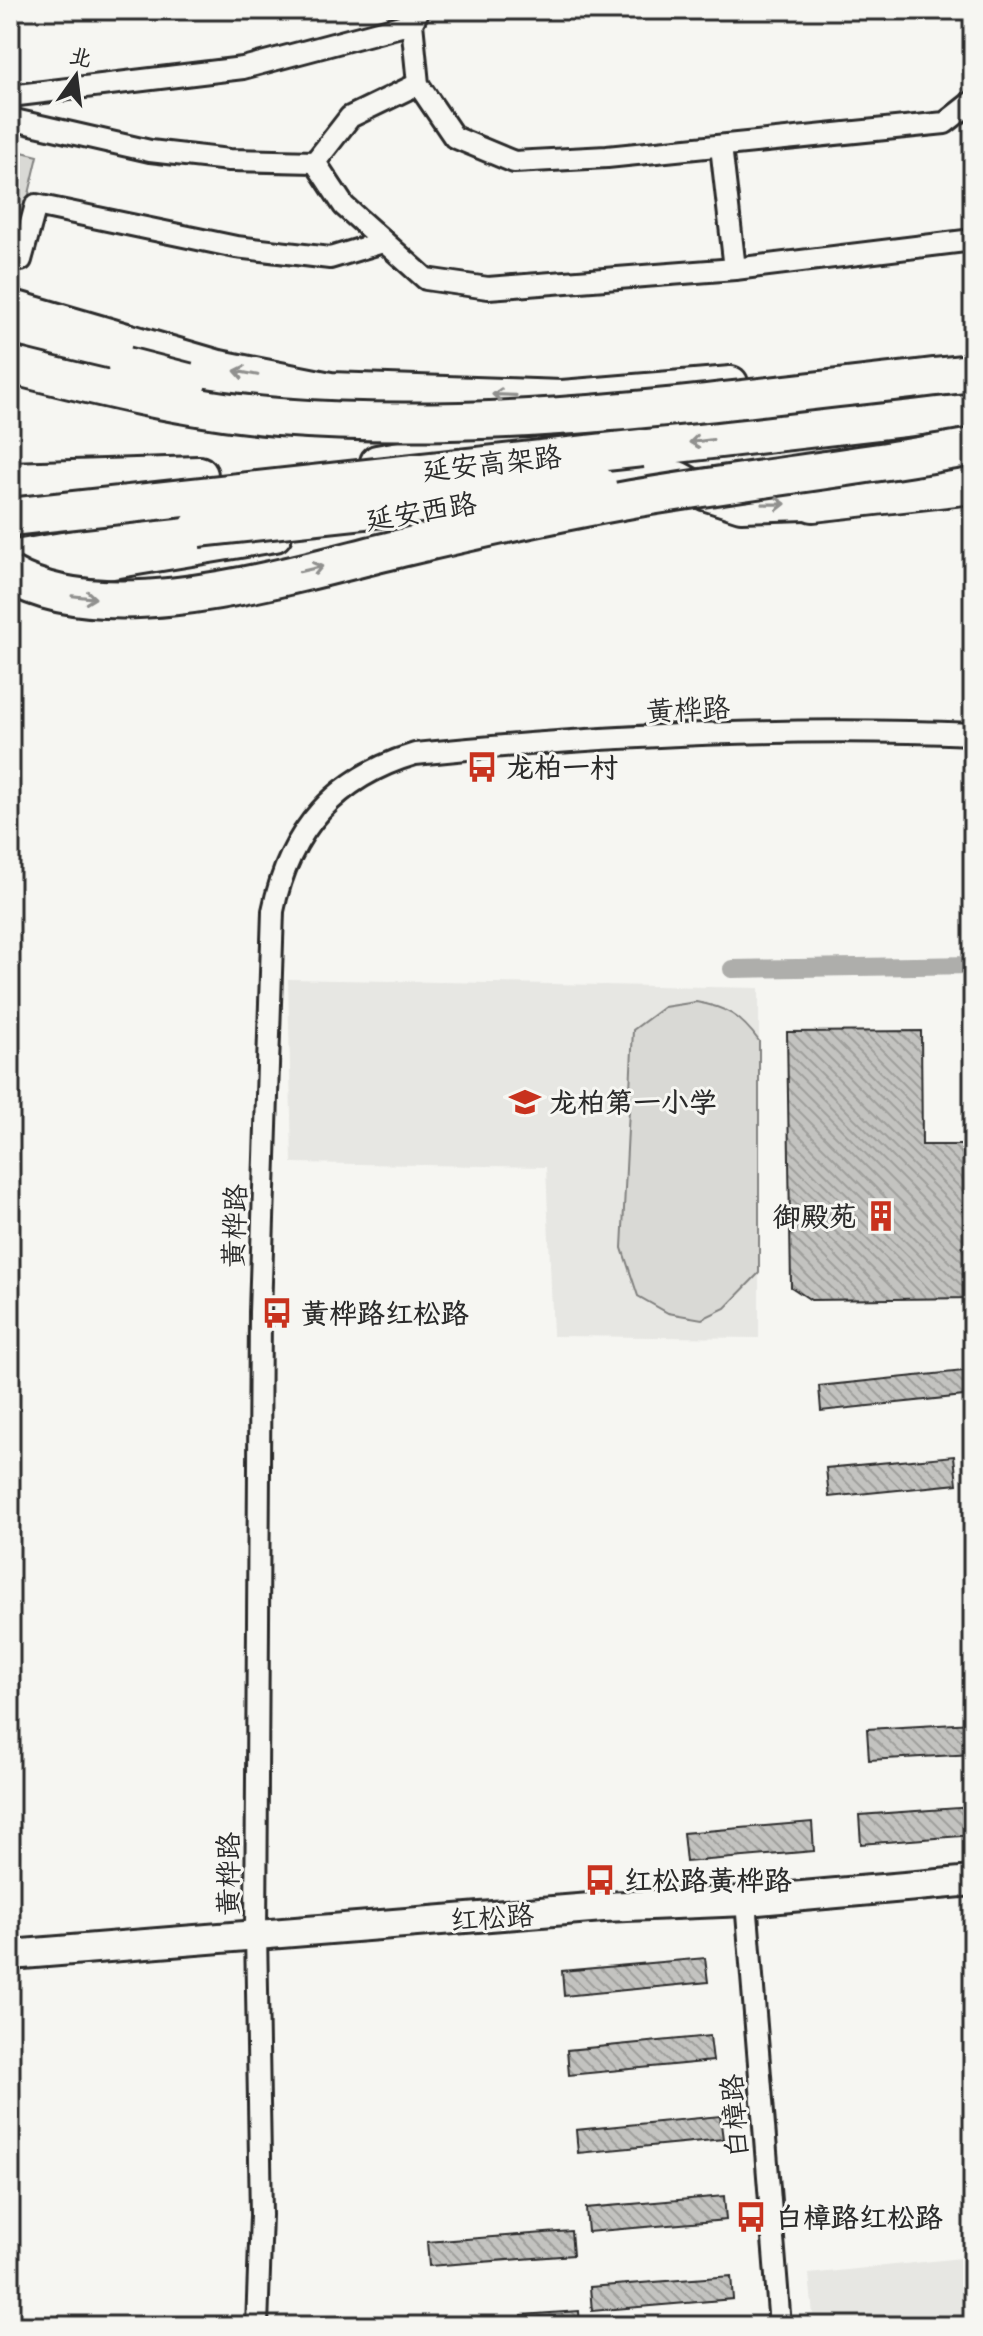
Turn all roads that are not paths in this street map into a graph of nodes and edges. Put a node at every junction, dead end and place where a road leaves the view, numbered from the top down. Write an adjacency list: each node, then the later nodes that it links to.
1 (415, 17): 2 (street); 3 (street)
2 (418, 84): 6 (street); 7 (street)
3 (10, 96)
4 (973, 101): 6 (street)
5 (10, 119): 7 (street)
6 (721, 146): 11 (street)
7 (315, 162): 9 (street)
8 (973, 240): 11 (street)
9 (383, 242): 10 (street); 11 (street)
10 (10, 257)
11 (735, 269)
12 (10, 306): 19 (main road, one-way to 12)
13 (10, 328): 22 (highway, bridge)
14 (10, 339): 21 (main road)
15 (973, 364): 19 (main road)
16 (10, 365): 22 (highway, bridge)
17 (973, 373): 22 (highway, bridge)
18 (973, 389): 23 (main road, 延安西路)
19 (562, 397): 23 (main road)
20 (973, 410): 26 (highway, 延安高架路, one-way to 26)
21 (494, 417): 23 (main road); 25 (main road)
22 (385, 419)
23 (605, 422): 25 (main road, 延安西路)
24 (973, 446): 32 (highway, 延安高架路, bridge); 36 (highway, one-way to 24, bridge)
25 (457, 447): 33 (main road, 延安西路)
26 (642, 448): 27 (highway, bridge); 31 (highway, 延安高架路, bridge)
27 (10, 479)
28 (973, 485): 30 (highway)
29 (973, 496): 30 (main road, 延安西路)
30 (813, 503): 36 (main road, 延安西路, one-way to 30)
31 (10, 517)
32 (198, 528): 34 (highway, 延安高架路); 35 (highway)
33 (10, 532)
34 (10, 550)
35 (10, 560)
36 (10, 577)
37 (973, 734): 40 (street, 黄桦路)
38 (973, 1881): 39 (street, 红松路)
39 (746, 1901): 40 (street, 红松路); 43 (street, 白樟路)
40 (256, 1933): 41 (street, 红松路); 42 (street, 黄桦路)
41 (10, 1955)
42 (257, 2326)
43 (780, 2326)

